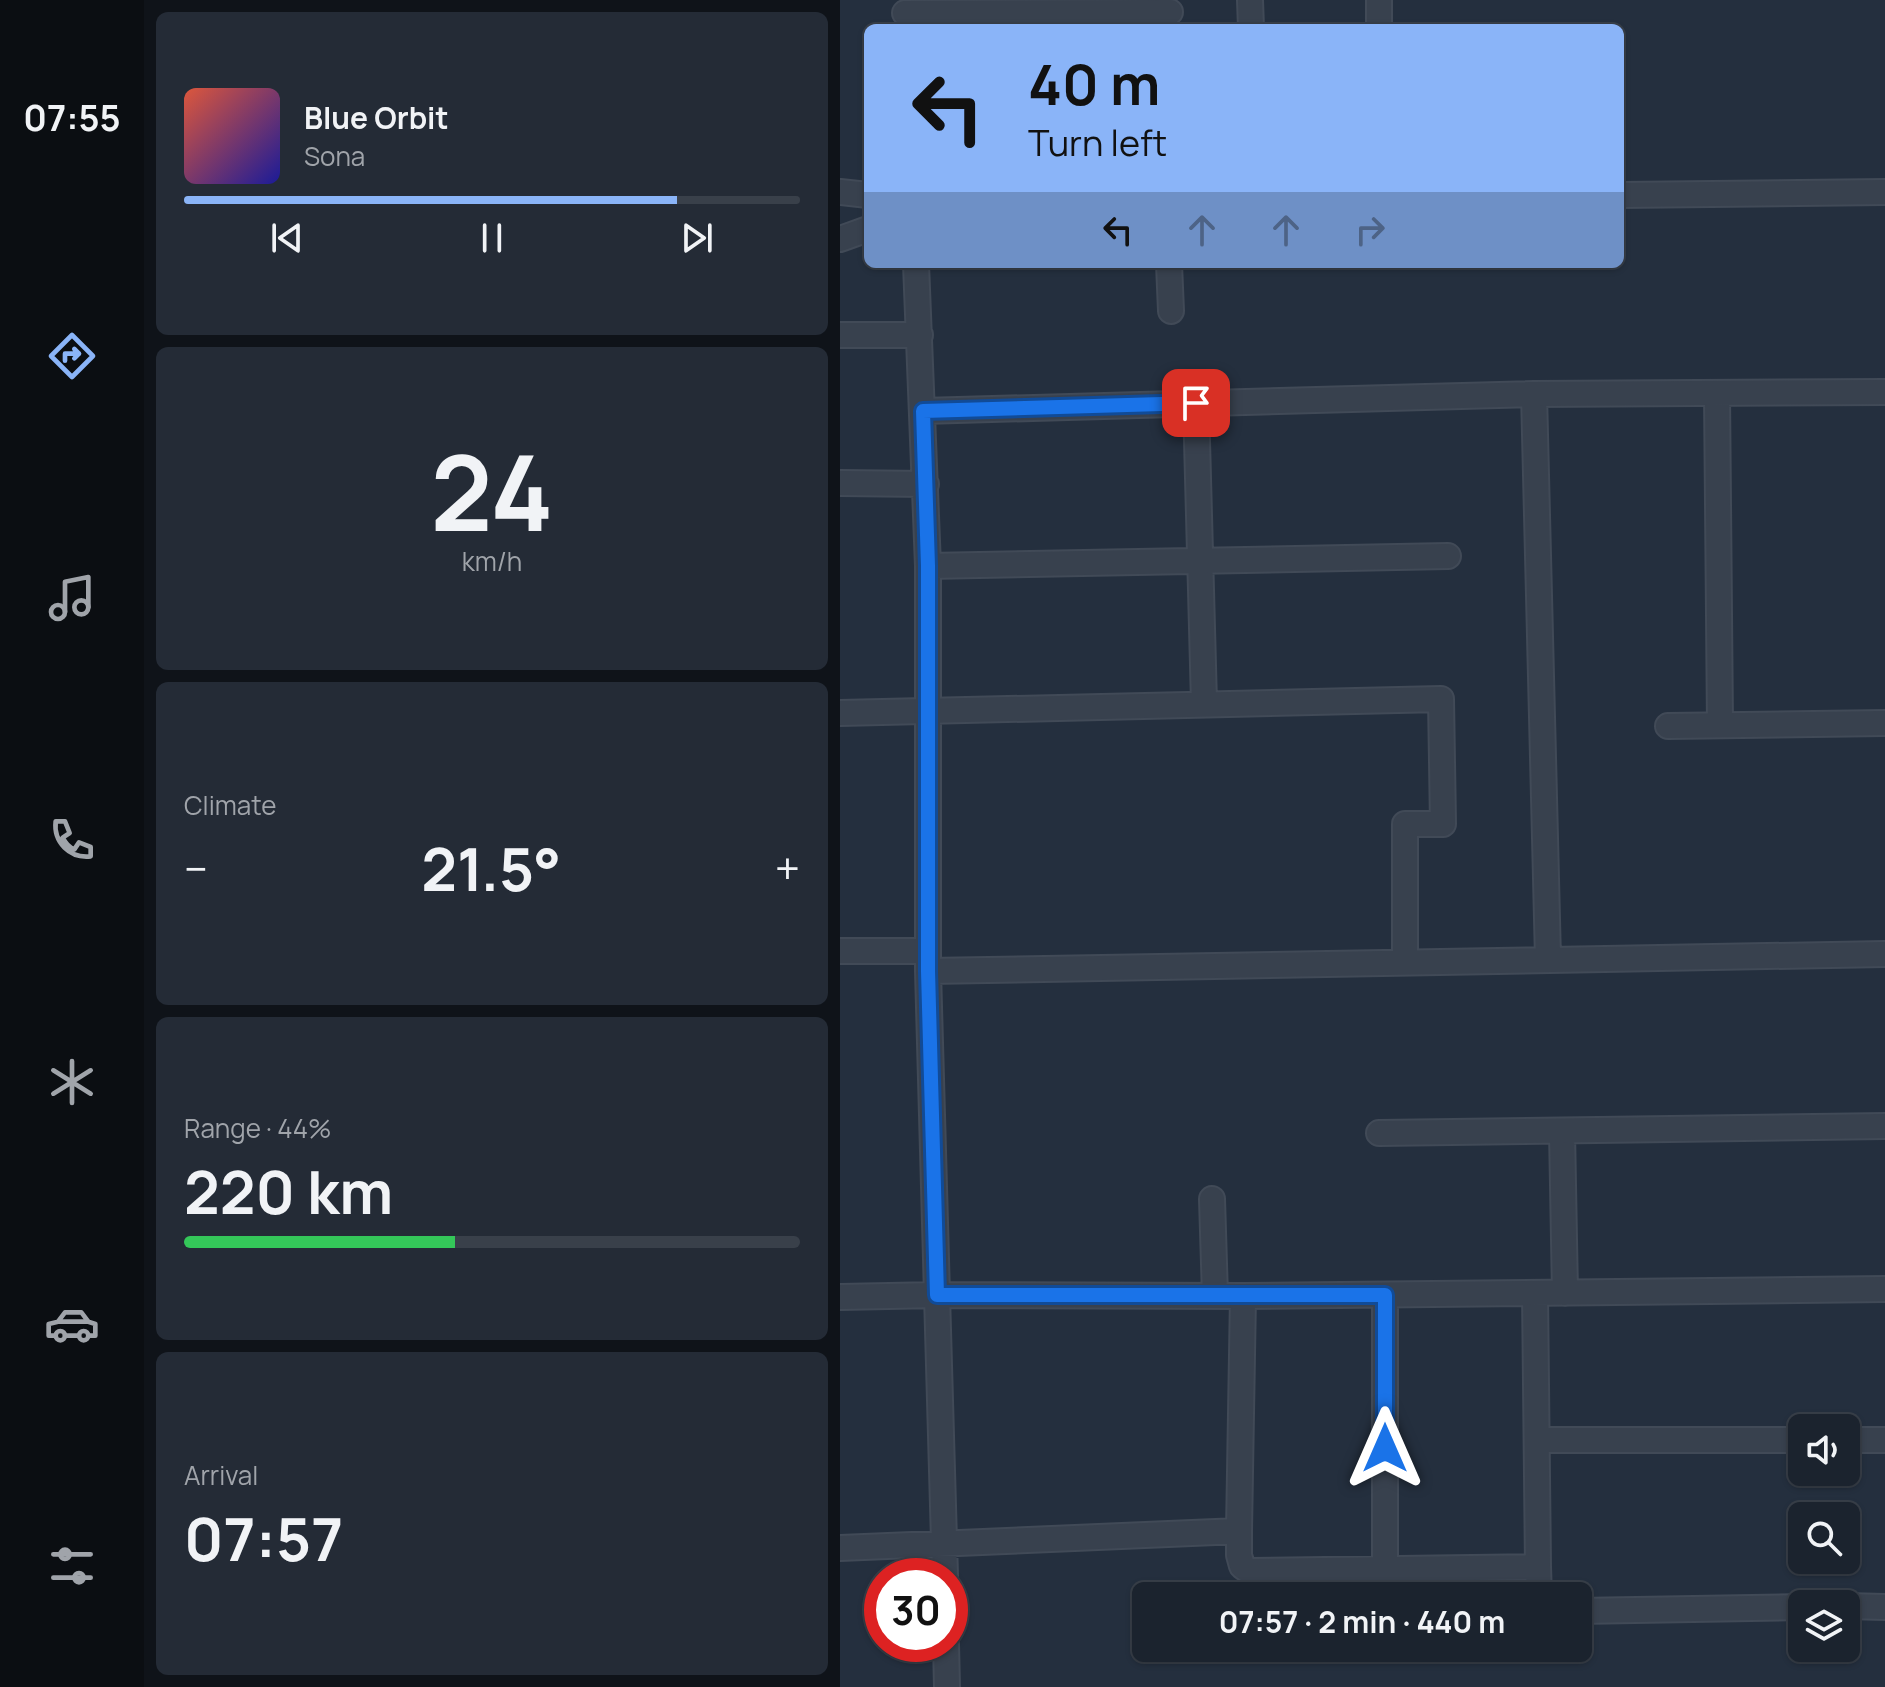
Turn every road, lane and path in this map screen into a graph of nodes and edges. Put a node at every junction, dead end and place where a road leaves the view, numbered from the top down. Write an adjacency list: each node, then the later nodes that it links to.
1 (1250, 0): 5 (street)
2 (1379, 0): 6 (street)
3 (1170, 12): 4 (street)
4 (905, 14)
5 (1251, 24)
6 (1379, 24)
7 (840, 192): 9 (street)
8 (1885, 192): 10 (street)
9 (864, 195)
10 (1624, 195)
11 (864, 230): 12 (street)
12 (840, 239)
13 (916, 268): 17 (street)
14 (1169, 268): 15 (street)
15 (1171, 311)
16 (840, 335): 17 (street)
17 (920, 335): 22 (street)
18 (1885, 392): 19 (street)
19 (1717, 393): 20 (street); 32 (street)
20 (1534, 394): 21 (street); 36 (street)
21 (1196, 403): 22 (street); 26 (street)
22 (923, 411): 24 (street)
23 (840, 483): 24 (street)
24 (926, 484): 27 (street)
25 (1448, 556): 26 (street)
26 (1200, 561): 27 (street); 28 (street)
27 (928, 566): 29 (street)
28 (1204, 703): 29 (street); 38 (street)
29 (930, 710): 30 (street); 37 (street)
30 (840, 713)
31 (1885, 723): 32 (street)
32 (1720, 725): 33 (street)
33 (1668, 726)
34 (840, 951): 37 (street)
35 (1885, 954): 36 (street)
36 (1548, 959): 38 (street)
37 (928, 961): 38 (street); 46 (street)
38 (1405, 961)
39 (1885, 1126): 40 (street)
40 (1562, 1131): 41 (street); 45 (street)
41 (1379, 1133)
42 (1212, 1199): 48 (street)
43 (1885, 1289): 45 (street)
44 (1535, 1293): 45 (street); 47 (street); 51 (street)
45 (1565, 1293)
46 (937, 1295): 48 (street); 50 (street); 56 (street)
47 (1385, 1295): 49 (street); 60 (street)
48 (1215, 1296): 49 (street)
49 (1243, 1296): 55 (street)
50 (840, 1297)
51 (1537, 1440): 52 (street); 59 (street)
52 (1788, 1440)
53 (1860, 1440): 54 (street)
54 (1885, 1440)
55 (1239, 1531): 56 (street); 60 (street)
56 (944, 1544): 57 (street); 58 (street)
57 (840, 1548)
58 (944, 1558)
59 (1538, 1567): 60 (street); 61 (street)
60 (1385, 1570)
61 (1539, 1582)
62 (1860, 1606): 64 (street)
63 (1788, 1607): 65 (street)
64 (1885, 1607)
65 (1592, 1611)
66 (946, 1662): 67 (street)
67 (947, 1687)

